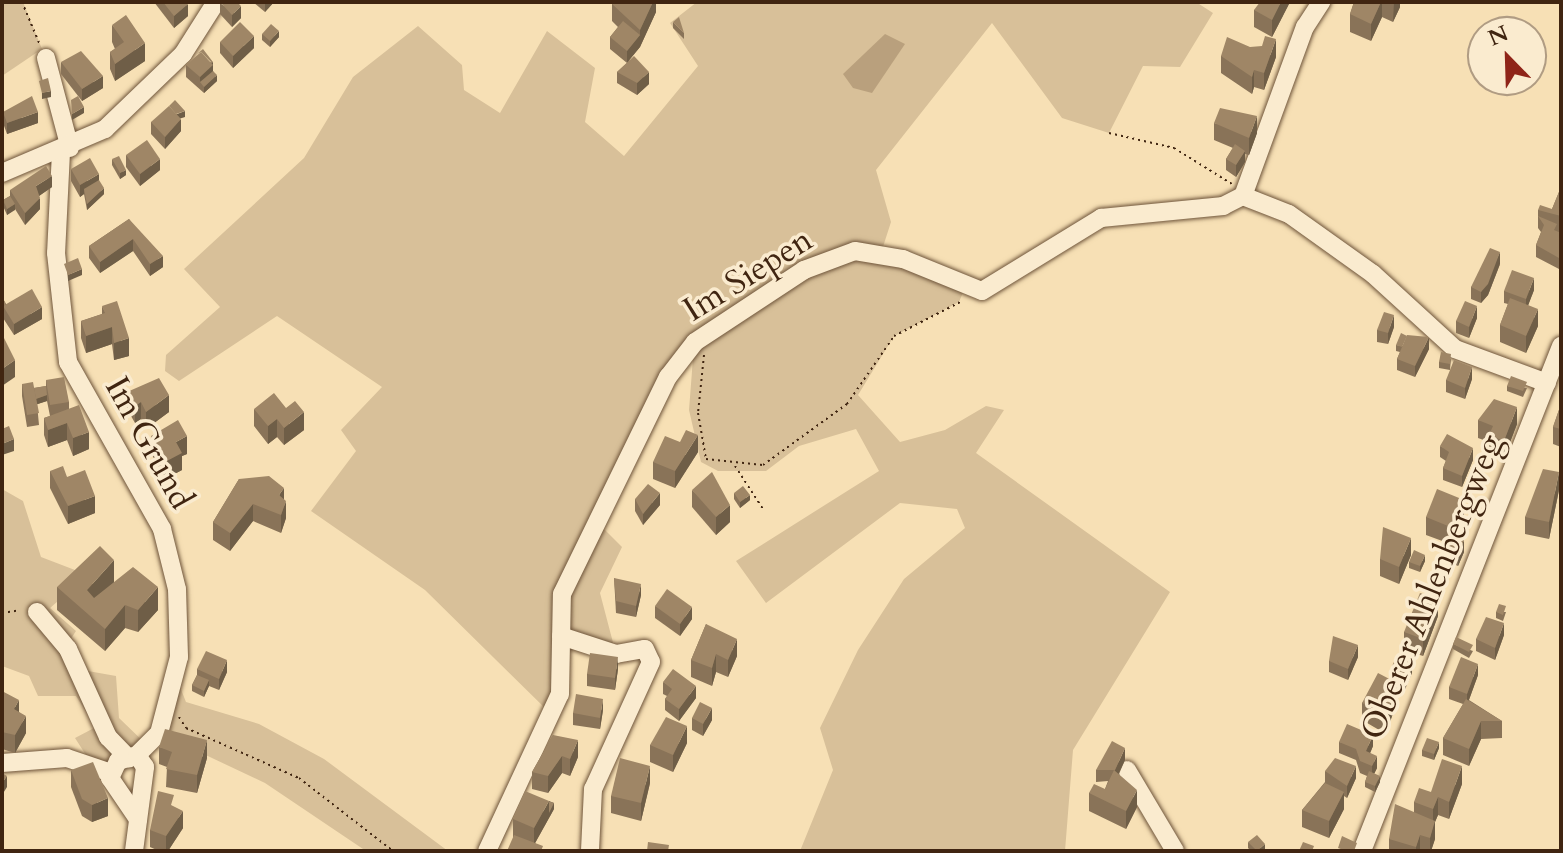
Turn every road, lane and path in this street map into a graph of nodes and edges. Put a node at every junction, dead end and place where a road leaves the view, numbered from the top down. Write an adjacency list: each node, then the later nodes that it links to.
1 (22, 2): 4 (path)
2 (216, 2): 6 (street)
3 (1321, 2): 8 (street)
4 (44, 54): 6 (street, Im Grund)
5 (1109, 133): 8 (path)
6 (65, 150): 7 (street); 18 (street, Im Grund)
7 (2, 173)
8 (1243, 196): 9 (street); 12 (street)
9 (982, 291): 10 (street, Im Siepen); 13 (path)
10 (708, 330): 13 (path); 17 (street, Im Siepen)
11 (1561, 346): 12 (street, Oberer Ahlenbergweg)
12 (1547, 383): 29 (street, Oberer Ahlenbergweg)
13 (735, 465): 14 (path)
14 (763, 509)
15 (37, 612): 16 (path); 19 (street)
16 (2, 613)
17 (561, 636): 26 (street, Im Siepen); 27 (street)
18 (173, 690): 19 (street, Im Grund); 25 (path)
19 (133, 757): 22 (street, Im Grund); 23 (street)
20 (2, 763): 22 (street)
21 (1127, 770): 28 (street)
22 (111, 773): 23 (street)
23 (138, 819): 24 (street)
24 (134, 851)
25 (393, 851)
26 (487, 851)
27 (590, 851)
28 (1175, 851)
29 (1362, 851)

